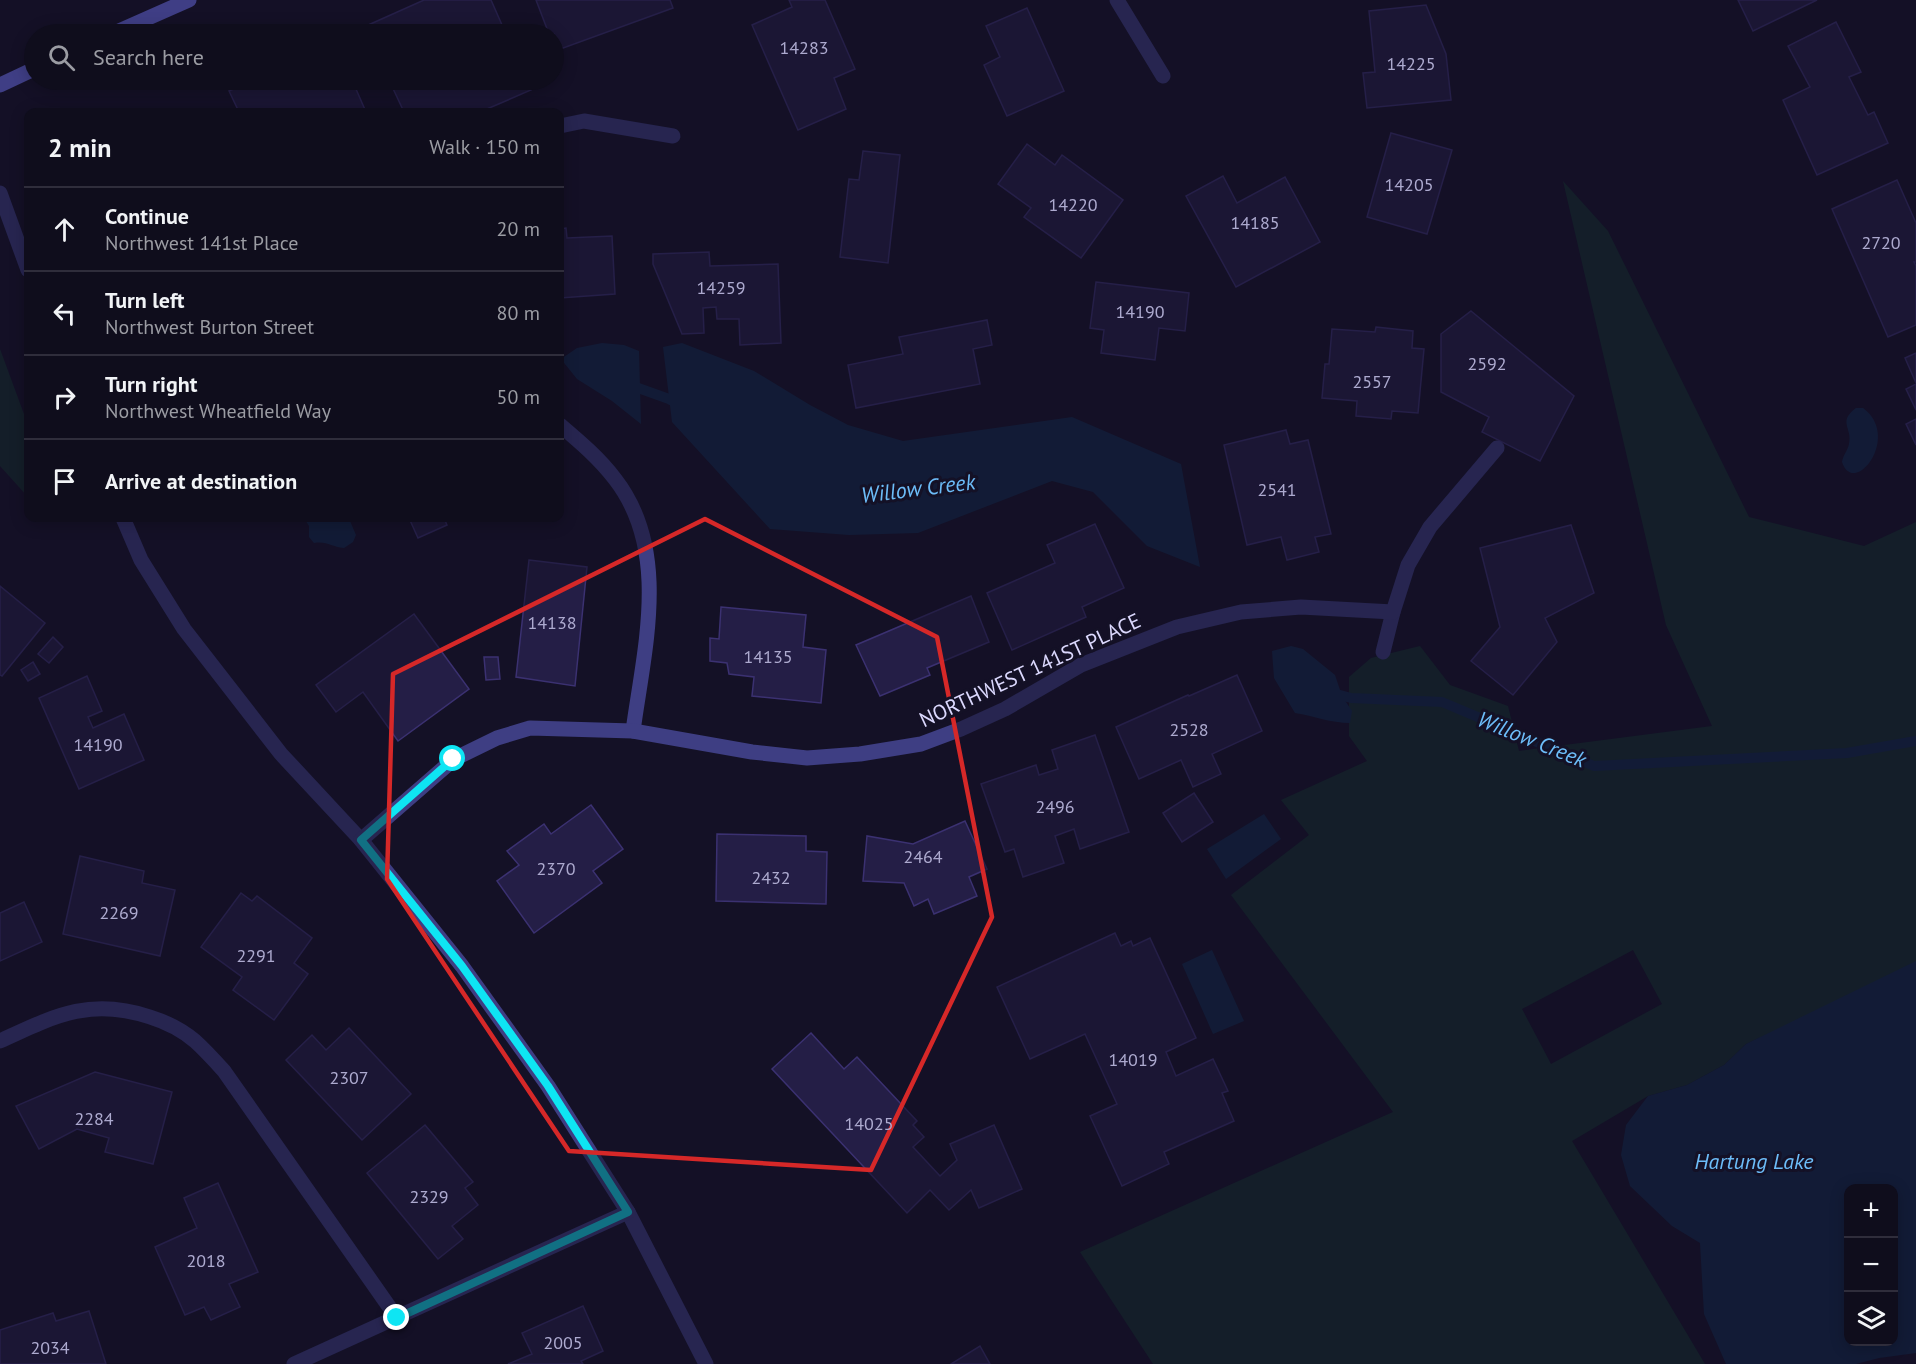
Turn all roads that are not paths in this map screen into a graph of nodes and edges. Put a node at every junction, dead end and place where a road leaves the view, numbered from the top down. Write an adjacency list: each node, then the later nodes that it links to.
1 (189, 0): 3 (main road)
2 (1117, 0): 5 (street)
3 (135, 24)
4 (24, 74): 6 (main road)
5 (1163, 76)
6 (0, 85)
7 (564, 125): 8 (street)
8 (673, 136)
9 (0, 194): 10 (street)
10 (24, 259)
11 (564, 428): 16 (street)
12 (1497, 448): 14 (street)
13 (125, 522): 17 (street)
14 (1393, 612): 15 (street); 16 (street, NORTHWEST 141ST PLACE)
15 (1383, 652)
16 (633, 731): 17 (street, NORTHWEST 141ST PLACE)
17 (361, 840): 19 (street)
18 (0, 1041): 20 (street)
19 (628, 1212): 20 (street); 22 (street)
20 (397, 1318): 21 (street)
21 (294, 1364)
22 (706, 1364)

